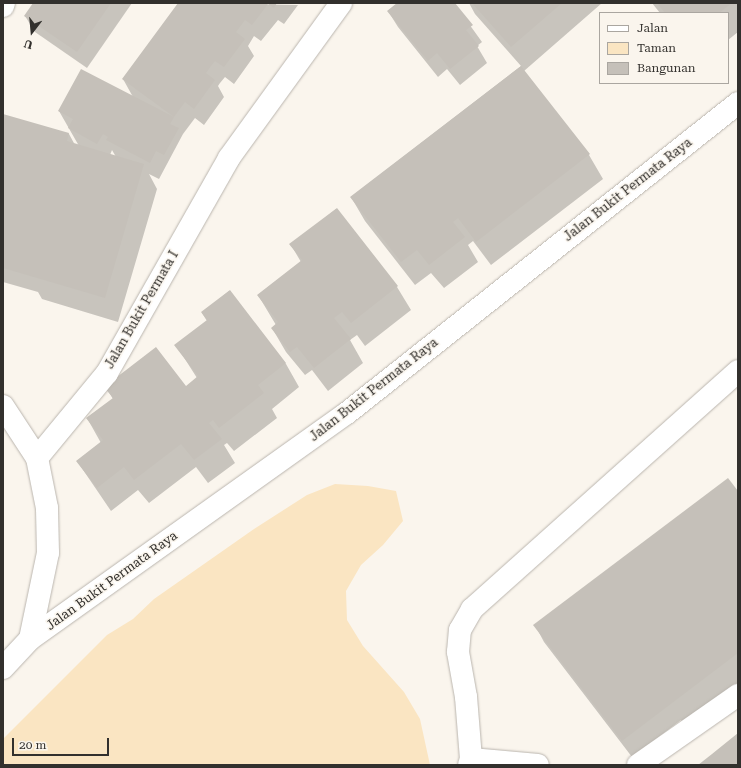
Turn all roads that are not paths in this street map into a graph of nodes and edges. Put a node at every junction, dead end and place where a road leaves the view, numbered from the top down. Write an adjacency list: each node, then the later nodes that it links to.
1 (341, 3): 5 (street, Jalan Bukit Permata I)
2 (738, 102): 6 (street, Jalan Bukit Permata Raya)
3 (738, 371): 9 (street)
4 (3, 406): 5 (street)
5 (37, 458): 6 (street)
6 (30, 639): 7 (street, Jalan Bukit Permata Raya)
7 (3, 668)
8 (738, 695): 11 (street)
9 (470, 762): 10 (street)
10 (538, 765)
11 (638, 765)

